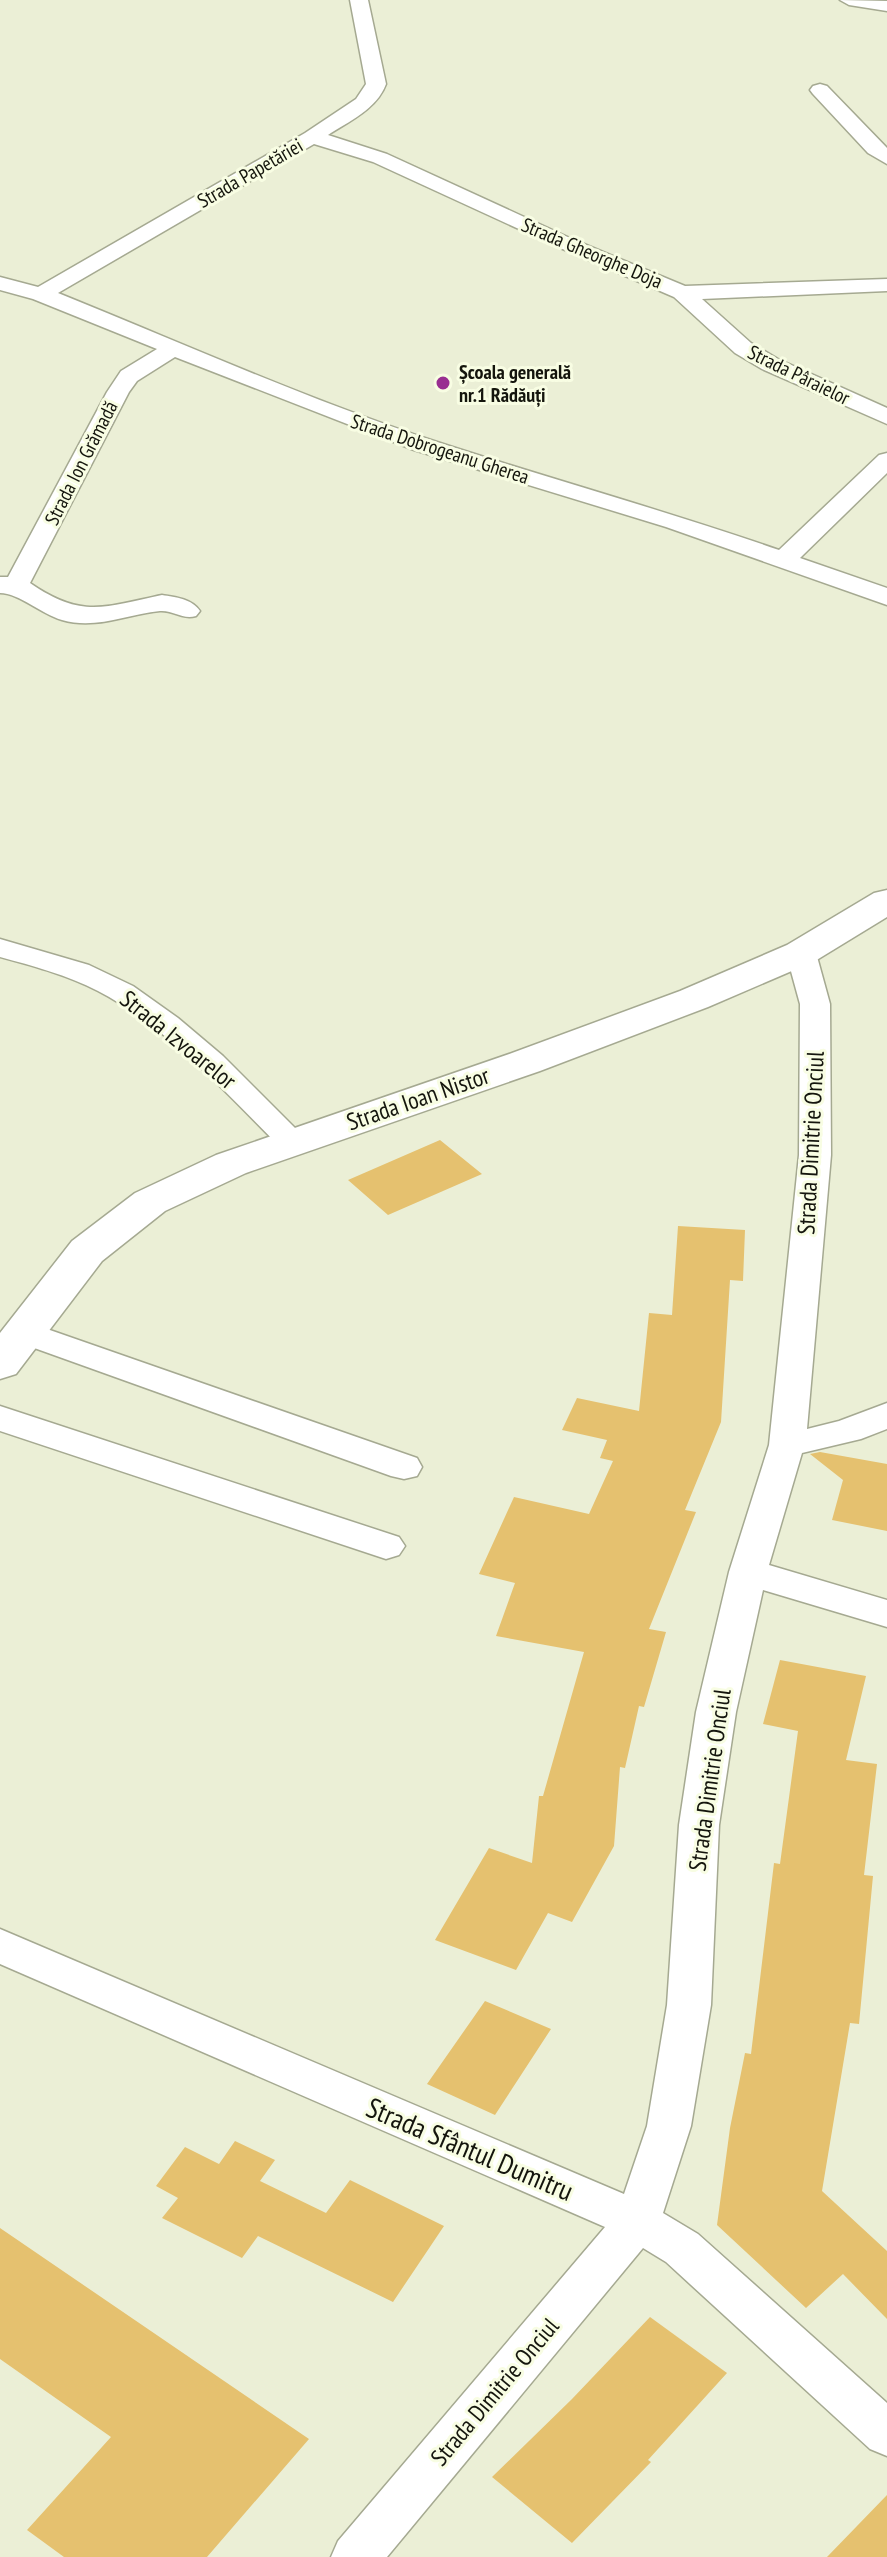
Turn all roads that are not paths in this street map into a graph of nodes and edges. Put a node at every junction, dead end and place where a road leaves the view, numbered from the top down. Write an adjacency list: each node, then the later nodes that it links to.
1 (359, 0): 5 (street, Strada Papetăriei)
2 (849, 0): 3 (street)
3 (887, 6)
4 (820, 90): 6 (street)
5 (312, 137): 9 (street, Strada Gheorghe Doja); 10 (street, Strada Papetăriei)
6 (887, 158)
7 (0, 283): 10 (street, Strada Dobrogeanu Gherea)
8 (887, 285): 9 (street, Strada Gheorghe Doja)
9 (682, 292): 12 (street, Strada Pâraielor)
10 (41, 294): 11 (street, Strada Dobrogeanu Gherea)
11 (175, 347): 14 (street, Strada Dobrogeanu Gherea); 15 (street, Strada Ion Grămadă)
12 (887, 417)
13 (887, 460): 14 (street)
14 (784, 559): 16 (street, Strada Dobrogeanu Gherea)
15 (8, 585): 17 (street)
16 (887, 597)
17 (187, 611)
18 (887, 901): 20 (street, Strada Ioan Nistor)
19 (0, 948): 21 (street, Strada Izvoarelor)
20 (801, 953): 21 (street, Strada Ioan Nistor); 25 (street, Strada Dimitrie Onciul)
21 (294, 1143): 22 (street, Strada Ioan Nistor)
22 (12, 1348): 26 (street)
23 (887, 1415): 25 (street)
24 (0, 1418): 27 (street)
25 (787, 1445): 28 (street, Strada Dimitrie Onciul)
26 (404, 1467)
27 (386, 1546)
28 (748, 1572): 29 (street); 31 (street, Strada Dimitrie Onciul)
29 (887, 1614)
30 (0, 1946): 31 (street, Strada Sfântul Dumitru)
31 (638, 2221): 32 (street, Strada Sfântul Dumitru); 33 (street, Strada Dimitrie Onciul)
32 (887, 2434)
33 (356, 2557)

